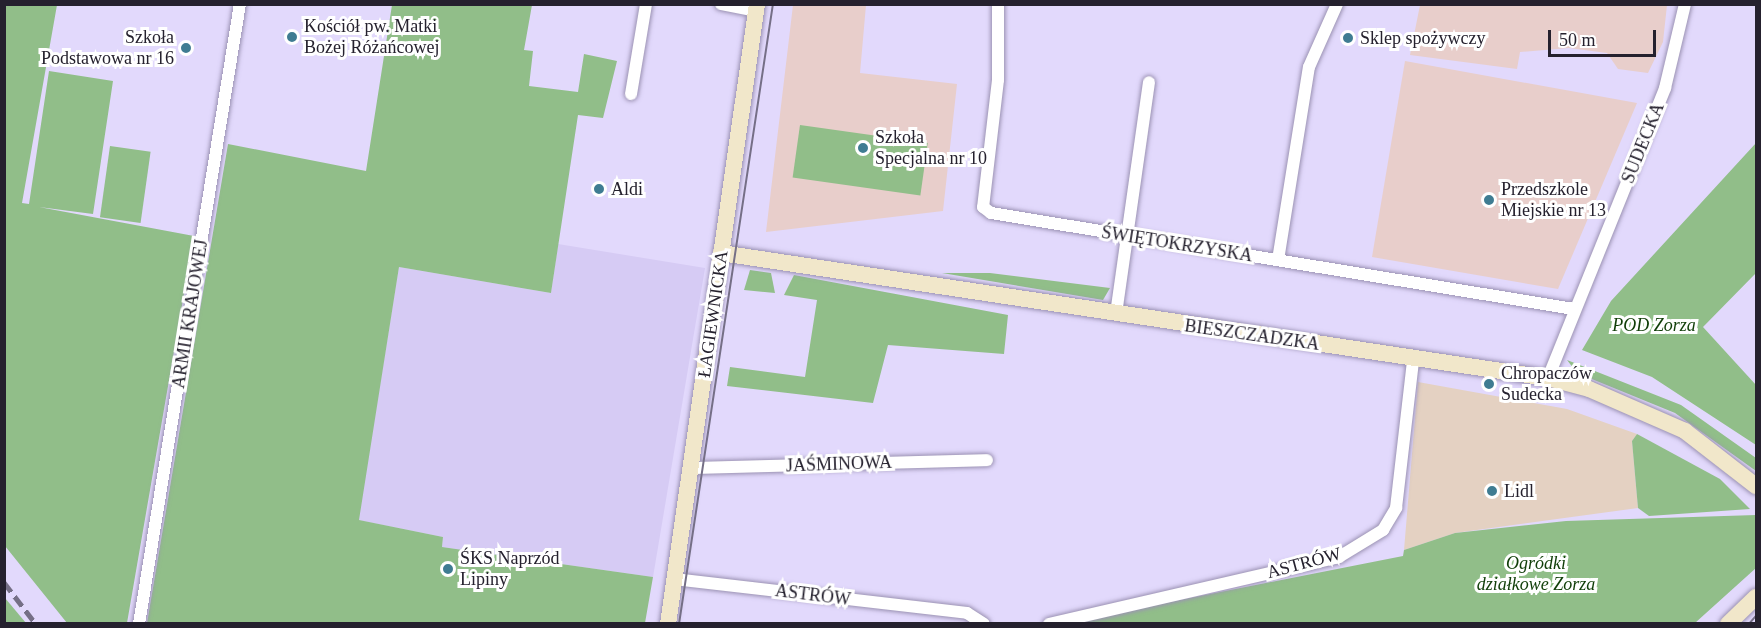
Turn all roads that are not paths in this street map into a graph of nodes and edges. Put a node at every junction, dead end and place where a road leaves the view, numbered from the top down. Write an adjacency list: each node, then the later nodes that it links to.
1 (240, 4): 22 (street, ARMII KRAJOWEJ)
2 (646, 4): 9 (street)
3 (721, 4): 7 (street)
4 (998, 4): 10 (street, ŚWIĘTOKRZYSKA)
5 (1337, 4): 12 (street)
6 (1685, 4): 13 (street, SUDECKA)
7 (756, 8): 11 (street, ŁAGIEWNICKA)
8 (1149, 82): 10 (street)
9 (632, 94)
10 (1128, 236): 12 (street, ŚWIĘTOKRZYSKA); 14 (street)
11 (722, 254): 14 (street, BIESZCZADZKA); 18 (street, ŁAGIEWNICKA)
12 (1278, 260): 13 (street, ŚWIĘTOKRZYSKA)
13 (1574, 309): 16 (street, SUDECKA)
14 (1116, 314): 15 (street, BIESZCZADZKA)
15 (1413, 360): 16 (street, BIESZCZADZKA); 25 (street, ASTRÓW)
16 (1548, 378): 19 (street, BIESZCZADZKA)
17 (987, 460): 18 (street, JAŚMINOWA)
18 (691, 468): 20 (street, ŁAGIEWNICKA)
19 (1756, 486)
20 (674, 579): 23 (street, ŁAGIEWNICKA); 24 (street, ASTRÓW)
21 (1756, 597): 26 (street)
22 (139, 624)
23 (668, 624)
24 (984, 624)
25 (1048, 624)
26 (1728, 624)

